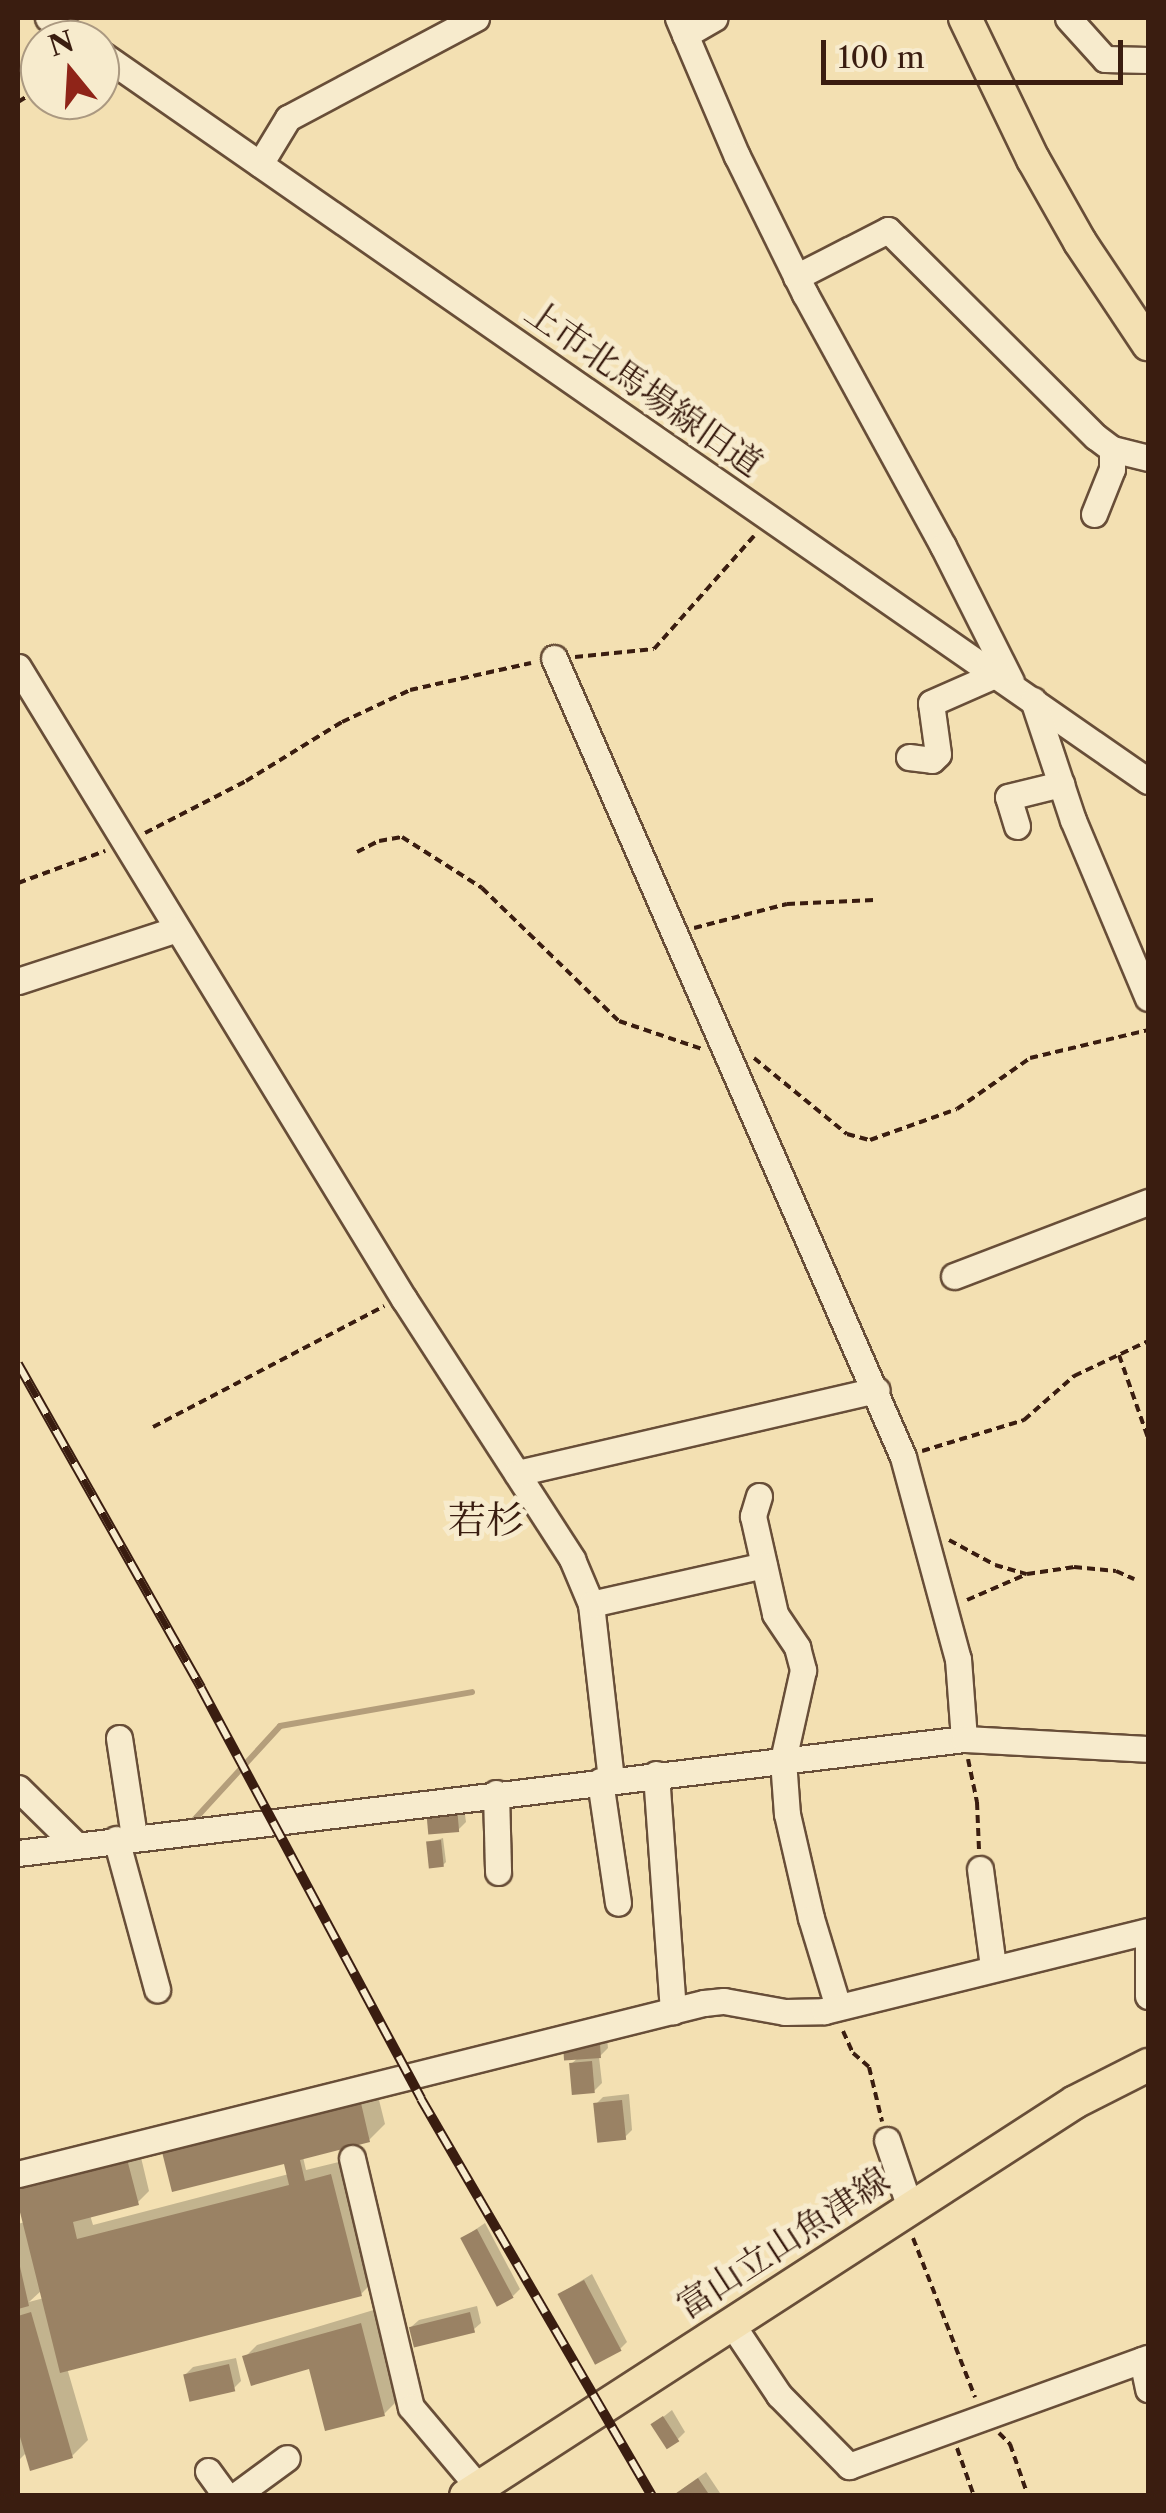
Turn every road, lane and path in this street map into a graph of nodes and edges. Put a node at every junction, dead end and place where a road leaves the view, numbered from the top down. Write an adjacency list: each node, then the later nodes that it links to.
1 (476, 18): 8 (street)
2 (714, 18): 5 (street)
3 (965, 18): 10 (main road)
4 (1068, 18): 6 (street)
5 (682, 26): 9 (street)
6 (1148, 60)
7 (120, 68): 8 (street, 上市北馬場線旧道)
8 (260, 164): 14 (street, 上市北馬場線旧道)
9 (796, 277): 11 (street); 17 (street)
10 (1148, 344)
11 (1112, 450): 12 (street); 13 (street)
12 (1148, 458)
13 (1094, 514)
14 (773, 520): 15 (path); 17 (street, 上市北馬場線旧道)
15 (554, 658): 22 (path); 27 (street)
16 (18, 667): 22 (street)
17 (1014, 686): 18 (street); 19 (street, 上市北馬場線旧道); 20 (street)
18 (910, 757)
19 (1148, 781)
20 (1061, 784): 21 (street); 29 (street)
21 (1017, 826)
22 (124, 844): 24 (path); 26 (street)
23 (357, 852): 31 (path)
24 (18, 882)
25 (874, 900): 27 (path)
26 (176, 929): 28 (street); 34 (street)
27 (675, 932): 31 (street)
28 (18, 981)
29 (1148, 998)
30 (1148, 1030): 31 (path)
31 (728, 1053): 37 (street)
32 (1148, 1202): 33 (street)
33 (954, 1276)
34 (402, 1296): 38 (path); 41 (street)
35 (1148, 1342): 36 (path)
36 (1118, 1355): 39 (path); 40 (path)
37 (877, 1390): 40 (street); 41 (street)
38 (153, 1427)
39 (1148, 1438)
40 (903, 1457): 43 (street)
41 (516, 1473): 47 (street)
42 (758, 1496): 44 (street)
43 (922, 1527): 45 (path); 48 (street)
44 (764, 1565): 47 (street); 52 (street)
45 (1027, 1574): 46 (path); 48 (path)
46 (1134, 1579)
47 (591, 1604): 54 (street)
48 (944, 1609): 50 (street)
49 (119, 1738): 57 (street)
50 (964, 1739): 51 (street); 52 (street); 60 (path)
51 (1148, 1748)
52 (783, 1760): 53 (street); 68 (street)
53 (656, 1774): 54 (street); 69 (street)
54 (606, 1780): 56 (street); 62 (street)
55 (18, 1788): 58 (street)
56 (496, 1793): 57 (street); 61 (street)
57 (125, 1837): 58 (street); 66 (street)
58 (76, 1844): 59 (street)
59 (18, 1853)
60 (980, 1868): 65 (street)
61 (498, 1872)
62 (618, 1903)
63 (1148, 1931): 65 (street)
64 (1148, 1946): 67 (street)
65 (993, 1967): 68 (street)
66 (157, 1989)
67 (1148, 1996)
68 (838, 2007): 69 (street); 71 (path)
69 (673, 2012): 73 (street)
70 (1148, 2065): 74 (main road, 富山立山魚津線)
71 (887, 2140): 74 (street)
72 (352, 2158): 82 (street)
73 (18, 2174)
74 (906, 2211): 75 (main road, 富山立山魚津線); 78 (path)
75 (731, 2324): 79 (street); 82 (main road, 富山立山魚津線)
76 (1145, 2359): 77 (street); 78 (street)
77 (1148, 2389)
78 (983, 2417): 79 (street); 86 (path)
79 (950, 2429): 85 (path)
80 (287, 2458): 84 (street)
81 (208, 2471): 83 (street)
82 (478, 2492)
83 (226, 2496)
84 (234, 2496)
85 (974, 2496)
86 (1028, 2496)

